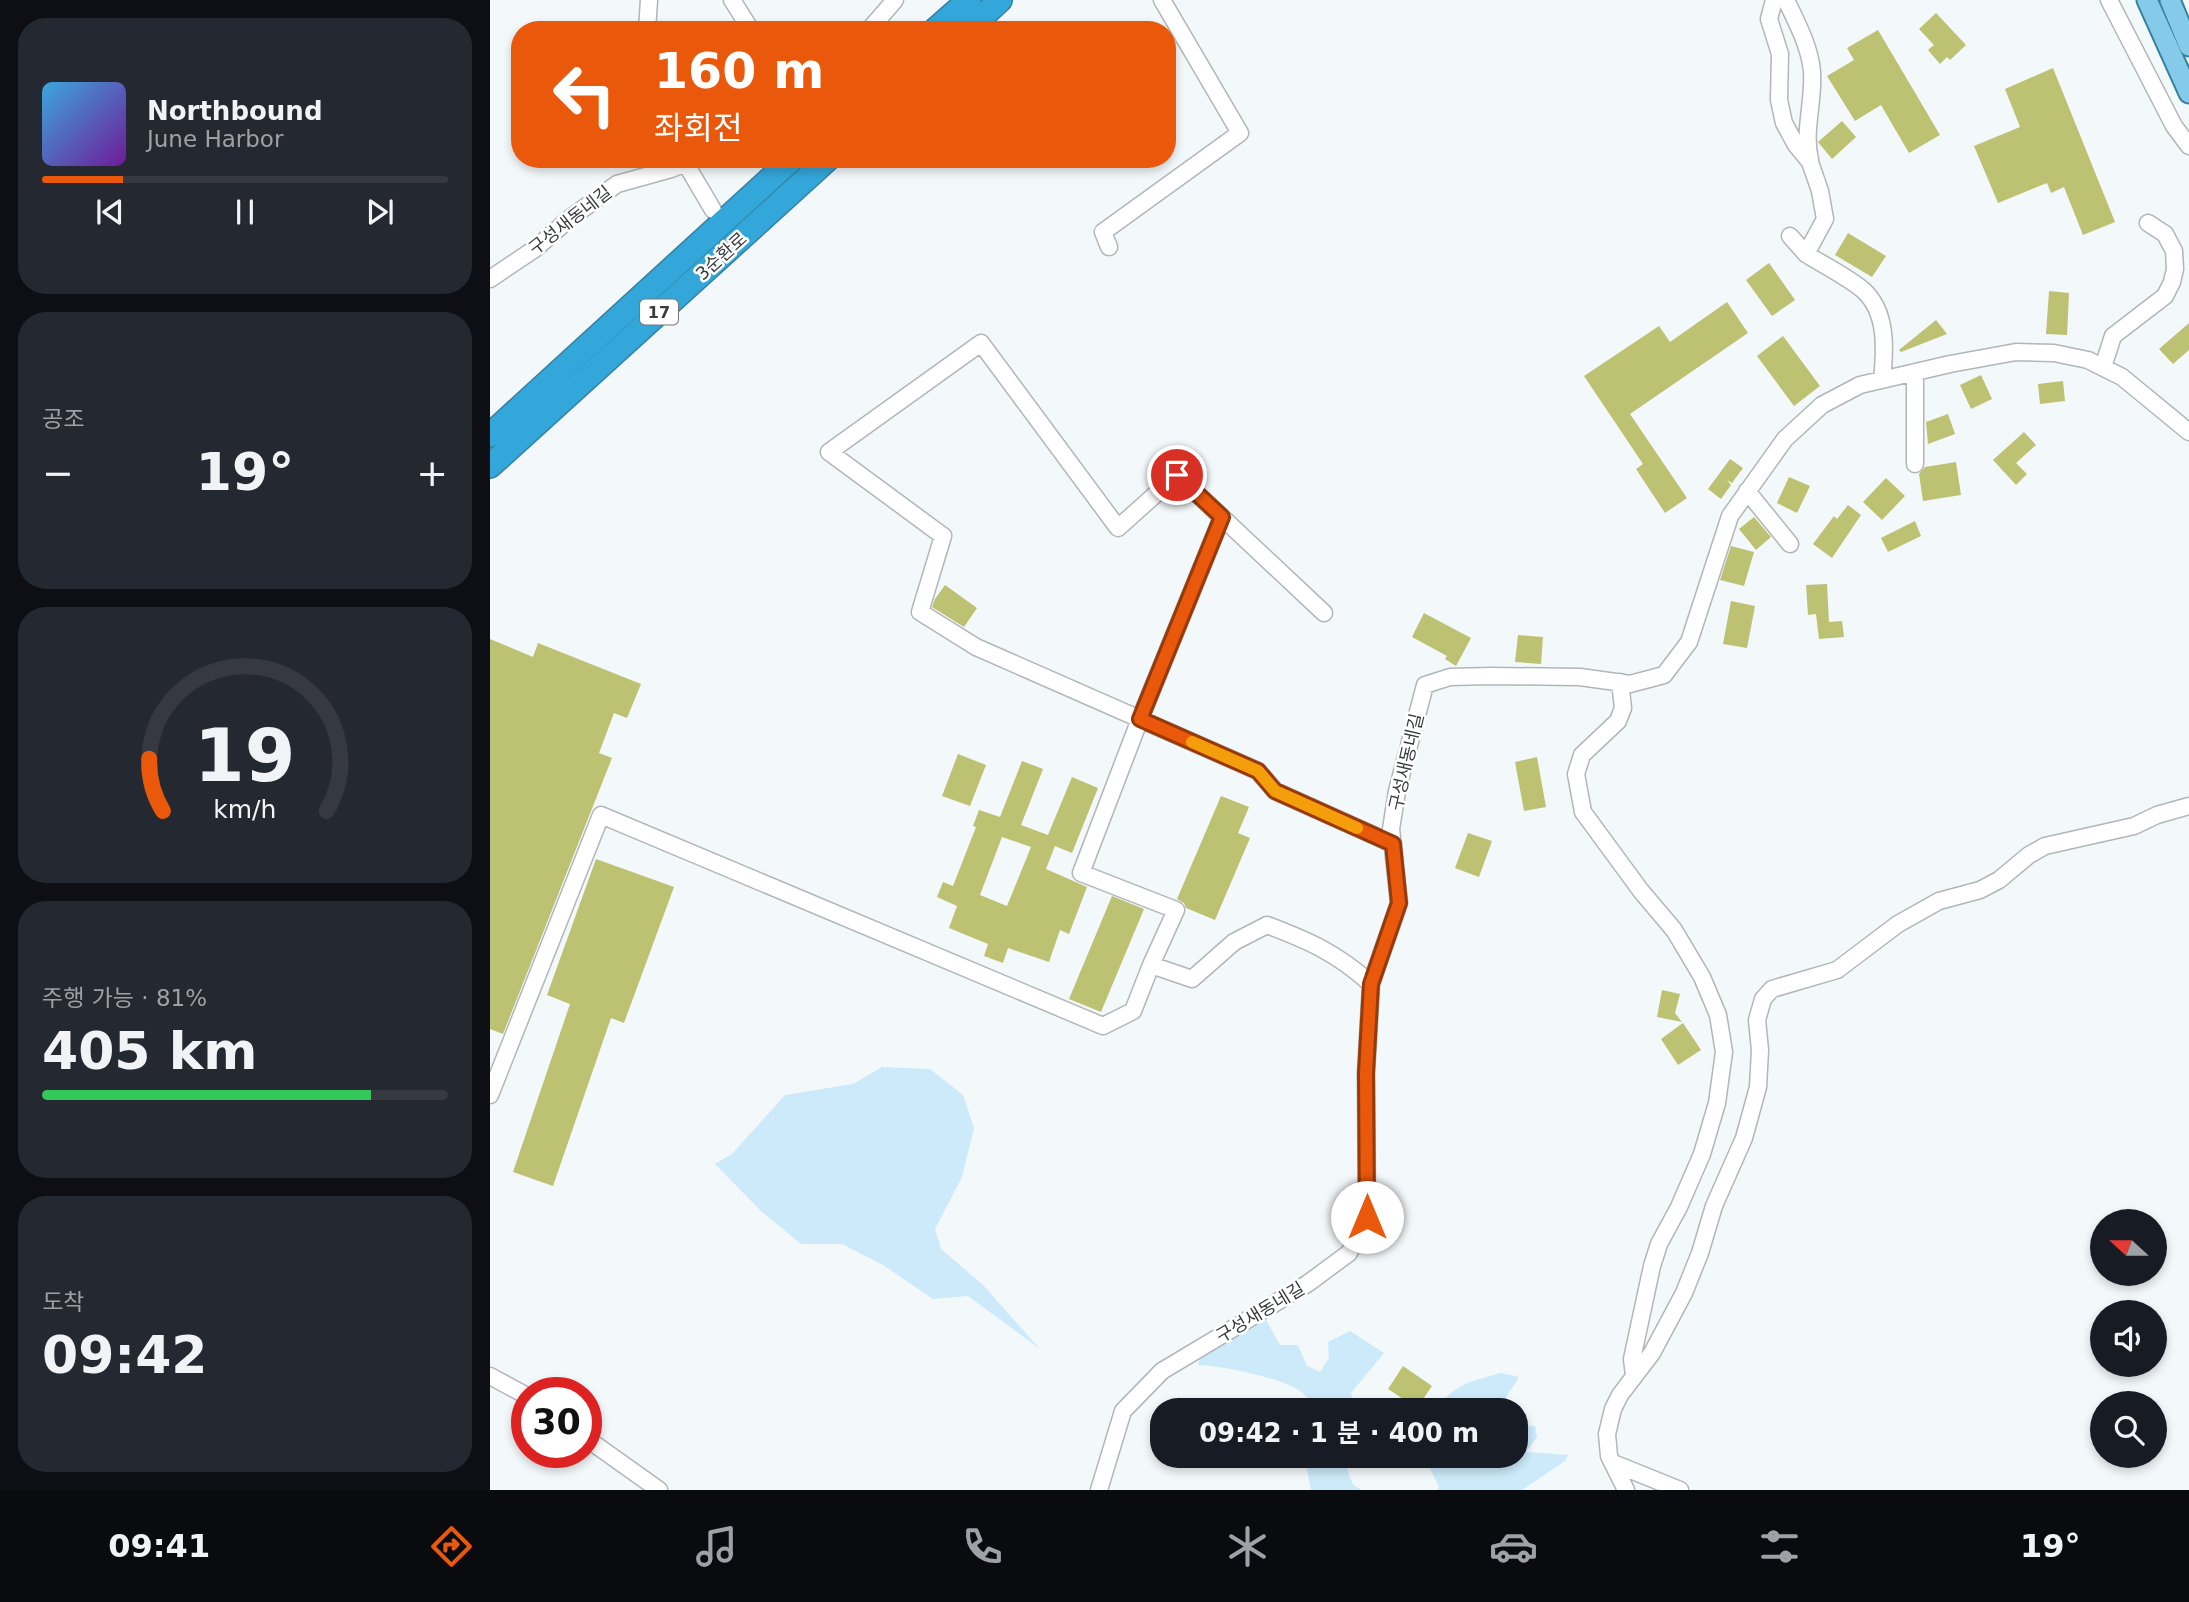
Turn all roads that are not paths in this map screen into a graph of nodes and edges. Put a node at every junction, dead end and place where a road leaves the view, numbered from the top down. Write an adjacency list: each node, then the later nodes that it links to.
1 (649, 0): 12 (street)
2 (732, 0): 13 (street)
3 (895, 0): 14 (street)
4 (969, 0): 15 (highway)
5 (1000, 0): 16 (highway)
6 (1162, 0): 17 (street)
7 (1774, 0): 22 (street)
8 (1786, 0): 22 (street)
9 (2109, 0): 21 (street)
10 (2147, 0): 20 (main road)
11 (2170, 0): 19 (main road)
12 (648, 21)
13 (745, 21)
14 (877, 21)
15 (945, 21)
16 (978, 21)
17 (1174, 21)
18 (1176, 24): 30 (street)
19 (2189, 46)
20 (2189, 93)
21 (2189, 146)
22 (1810, 162): 31 (street)
23 (666, 168): 32 (street, 구성새동네길)
24 (691, 168): 27 (street)
25 (782, 168): 37 (highway, 3순환로 / 17)
26 (818, 168): 39 (highway, 3순환로 / 17)
27 (713, 210)
28 (2148, 223): 33 (street)
29 (1790, 236): 31 (street)
30 (1109, 247)
31 (1806, 254): 35 (street)
32 (490, 279)
33 (2103, 367): 34 (street, 구성새동네길); 36 (street, 구성새동네길)
34 (1915, 372): 35 (street, 구성새동네길); 38 (street)
35 (1882, 380): 40 (street, 구성새동네길)
36 (2189, 432)
37 (490, 435)
38 (1915, 464)
39 (490, 466)
40 (1747, 491): 42 (street); 44 (street, 구성새동네길)
41 (1222, 517): 43 (street); 45 (street); 45 (street)
42 (1790, 544)
43 (1324, 613)
44 (1620, 682): 47 (street, 구성새동네길); 51 (street)
45 (1140, 719): 47 (street); 48 (street)
46 (2189, 806): 51 (street)
47 (1393, 844): 49 (street, 구성새동네길)
48 (1151, 965): 49 (street); 50 (street)
49 (1371, 984): 57 (street, 구성새동네길)
50 (490, 1095)
51 (1634, 1375): 55 (street)
52 (490, 1376): 53 (street)
53 (511, 1387)
54 (602, 1449): 56 (street)
55 (1613, 1463): 58 (street); 59 (street)
56 (659, 1490)
57 (1099, 1490)
58 (1626, 1490)
59 (1681, 1490)

